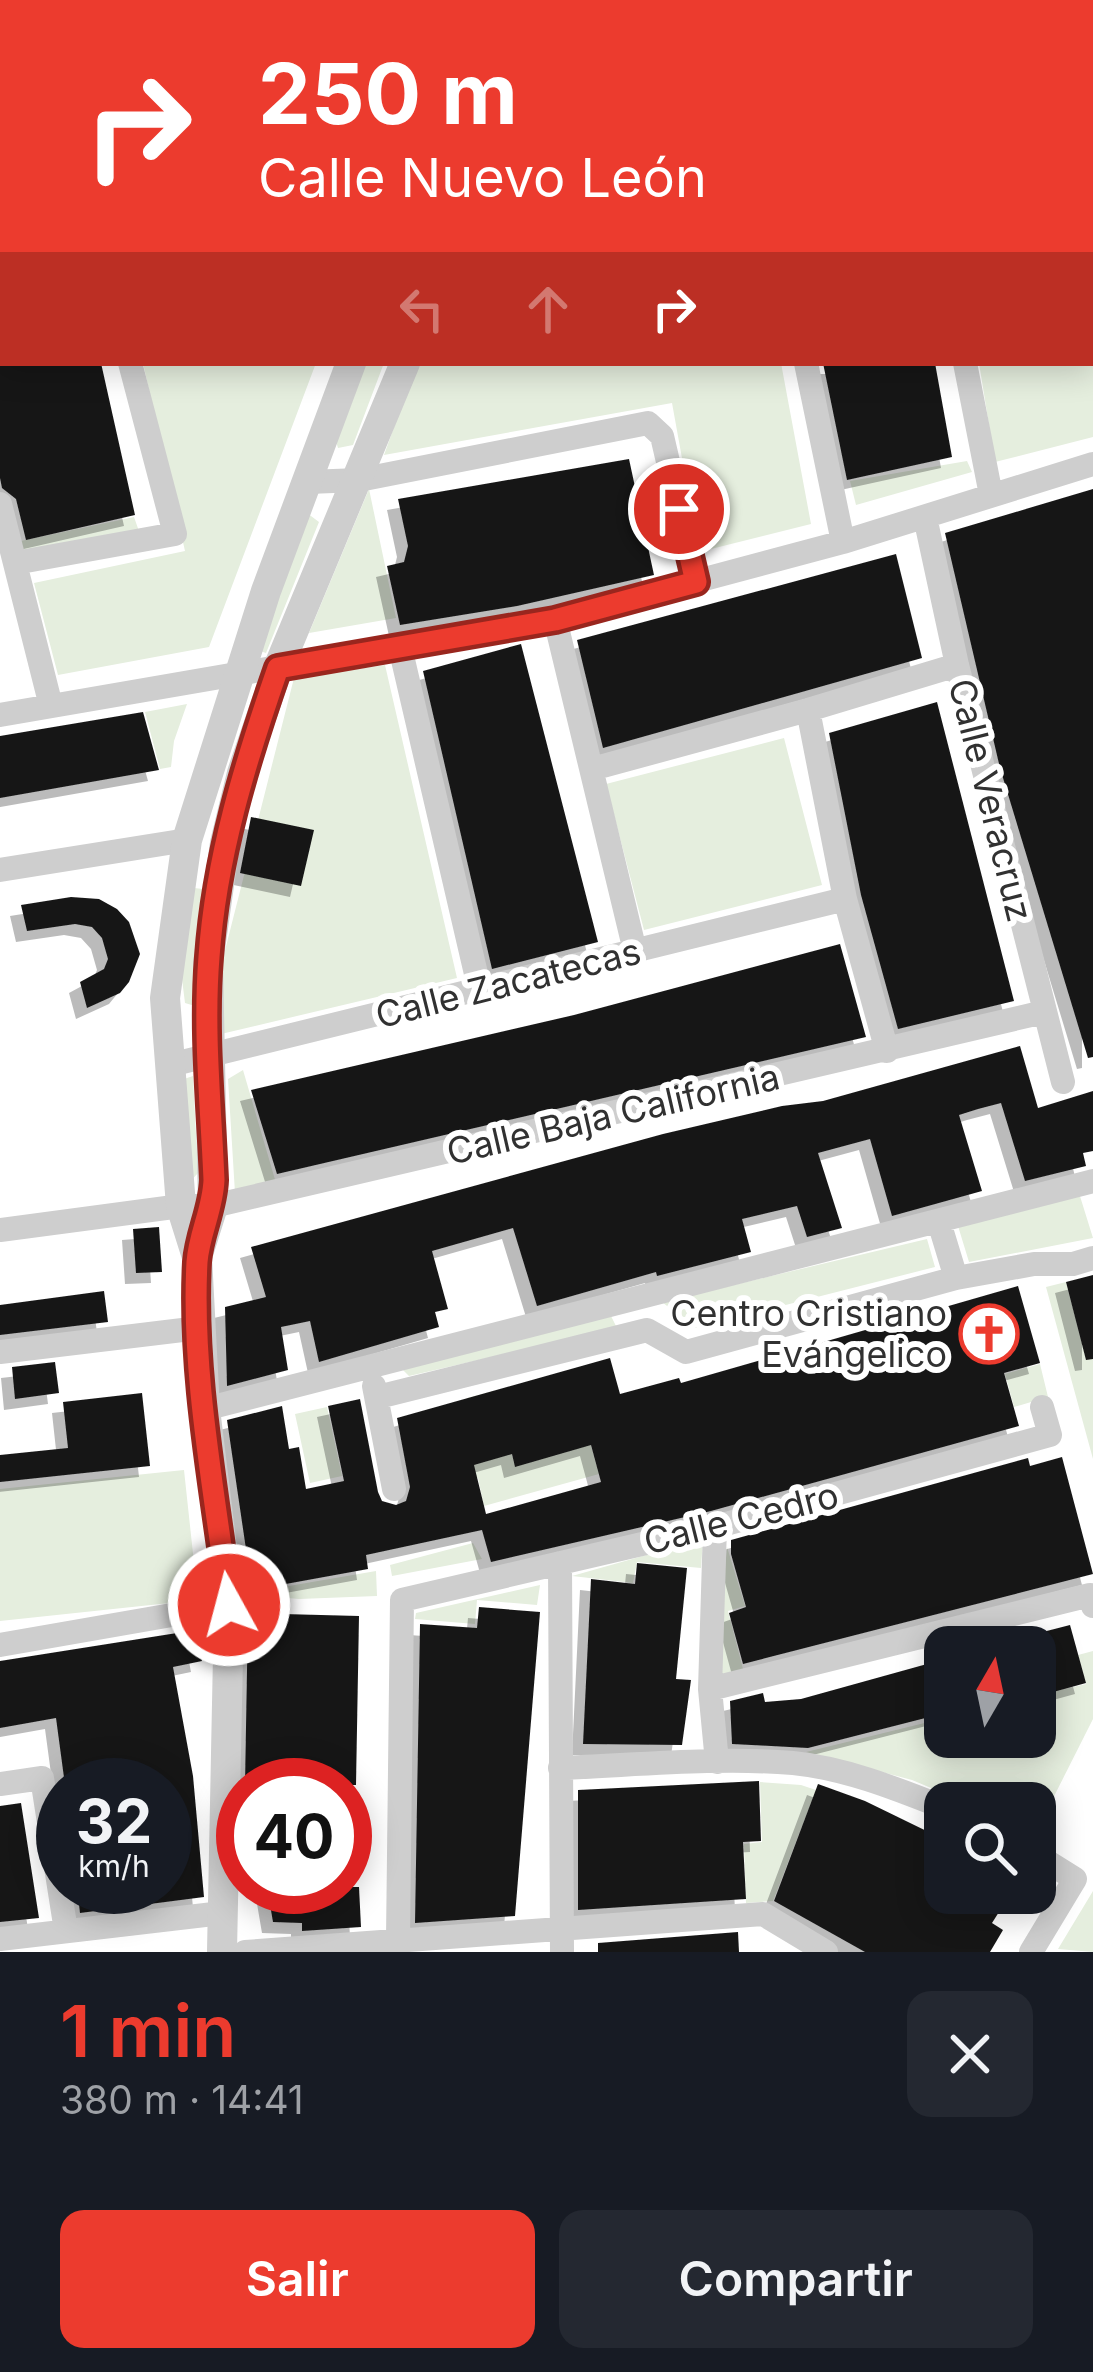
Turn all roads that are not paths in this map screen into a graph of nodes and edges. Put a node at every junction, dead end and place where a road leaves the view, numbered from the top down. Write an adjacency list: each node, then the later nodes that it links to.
1 (131, 366): 13 (street)
2 (350, 366): 8 (street)
3 (404, 366): 7 (street)
4 (807, 366): 12 (street)
5 (966, 366): 9 (street)
6 (1093, 464): 9 (street)
7 (359, 480): 8 (street); 14 (street); 18 (street)
8 (308, 482): 19 (street)
9 (991, 494): 11 (street)
10 (0, 504): 13 (street)
11 (925, 517): 12 (street); 17 (street, Calle Veracruz)
12 (843, 542): 14 (street)
13 (15, 563): 20 (street)
14 (696, 582): 15 (street)
15 (555, 620): 16 (street); 23 (street)
16 (400, 647): 18 (street); 29 (street)
17 (957, 664): 21 (street); 30 (street, Calle Veracruz)
18 (278, 668): 19 (street); 25 (street)
19 (238, 674): 20 (street); 24 (street)
20 (52, 706): 22 (street)
21 (808, 710): 23 (street); 27 (street)
22 (0, 716)
23 (592, 769): 28 (street)
24 (187, 840): 25 (street); 26 (street); 33 (street)
25 (225, 843): 32 (street)
26 (0, 870)
27 (845, 899): 28 (street, Calle Zacatecas); 31 (street)
28 (635, 951): 29 (street, Calle Zacatecas)
29 (480, 991): 32 (street, Calle Zacatecas)
30 (1044, 1012): 31 (street, Calle Baja California); 34 (street, Calle Veracruz)
31 (886, 1051): 37 (street, Calle Baja California)
32 (209, 1056): 33 (street, Calle Zacatecas); 37 (street)
33 (170, 1065): 36 (street)
34 (1063, 1082)
35 (1093, 1180): 38 (street)
36 (181, 1206): 37 (street, Calle Baja California); 39 (street, Calle Baja California); 40 (street)
37 (213, 1206): 40 (street)
38 (939, 1222): 42 (street); 43 (street)
39 (0, 1230)
40 (197, 1257): 44 (street)
41 (1093, 1258): 42 (street)
42 (956, 1278): 45 (street)
43 (628, 1297): 45 (street); 47 (street)
44 (199, 1328): 46 (street); 50 (street)
45 (647, 1330): 48 (street)
46 (0, 1352)
47 (368, 1364): 48 (street); 50 (street)
48 (378, 1397): 51 (street)
49 (1042, 1407): 52 (street, Calle Cedro)
50 (205, 1408): 55 (street)
51 (394, 1489)
52 (715, 1527): 53 (street, Calle Cedro); 57 (street)
53 (560, 1563): 60 (street); 71 (street, Calle Cedro)
54 (1091, 1600): 57 (street)
55 (229, 1605): 56 (street); 58 (street)
56 (0, 1645)
57 (710, 1689): 59 (street)
58 (226, 1758)
59 (718, 1762): 60 (street); 62 (street)
60 (560, 1768): 68 (street)
61 (0, 1784): 69 (street)
62 (924, 1801)
63 (1056, 1867): 64 (street)
64 (1056, 1911)
65 (216, 1913): 69 (street)
66 (222, 1914): 72 (street)
67 (1054, 1914): 76 (street)
68 (560, 1926): 71 (street); 74 (street); 75 (street)
69 (66, 1931): 70 (street)
70 (0, 1939)
71 (398, 1939): 73 (street)
72 (222, 1952)
73 (245, 1952)
74 (562, 1952)
75 (826, 1952)
76 (1031, 1952)

